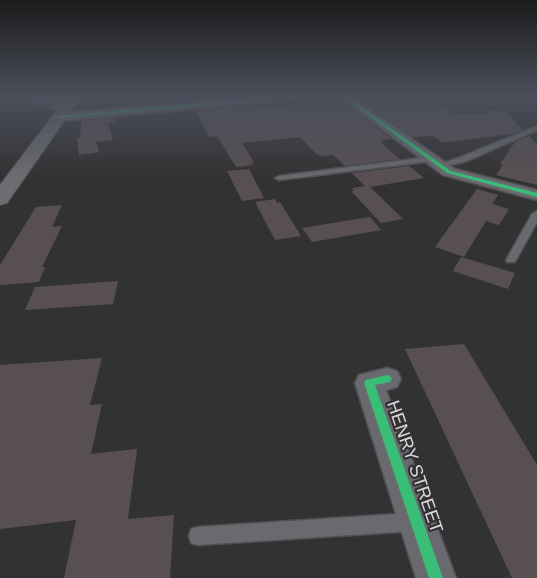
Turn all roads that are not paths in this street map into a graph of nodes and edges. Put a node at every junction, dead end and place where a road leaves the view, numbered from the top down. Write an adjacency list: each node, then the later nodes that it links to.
1 (55, 124): 7 (street)
2 (382, 124): 4 (street)
3 (537, 128): 4 (lane)
4 (433, 162): 5 (lane); 6 (street)
5 (279, 178)
6 (537, 195)
7 (0, 199)
8 (537, 214): 9 (lane)
9 (510, 260)
10 (387, 379): 11 (street, HENRY STREET)
11 (417, 522): 12 (lane); 13 (street, HENRY STREET)
12 (198, 536)
13 (436, 578)

